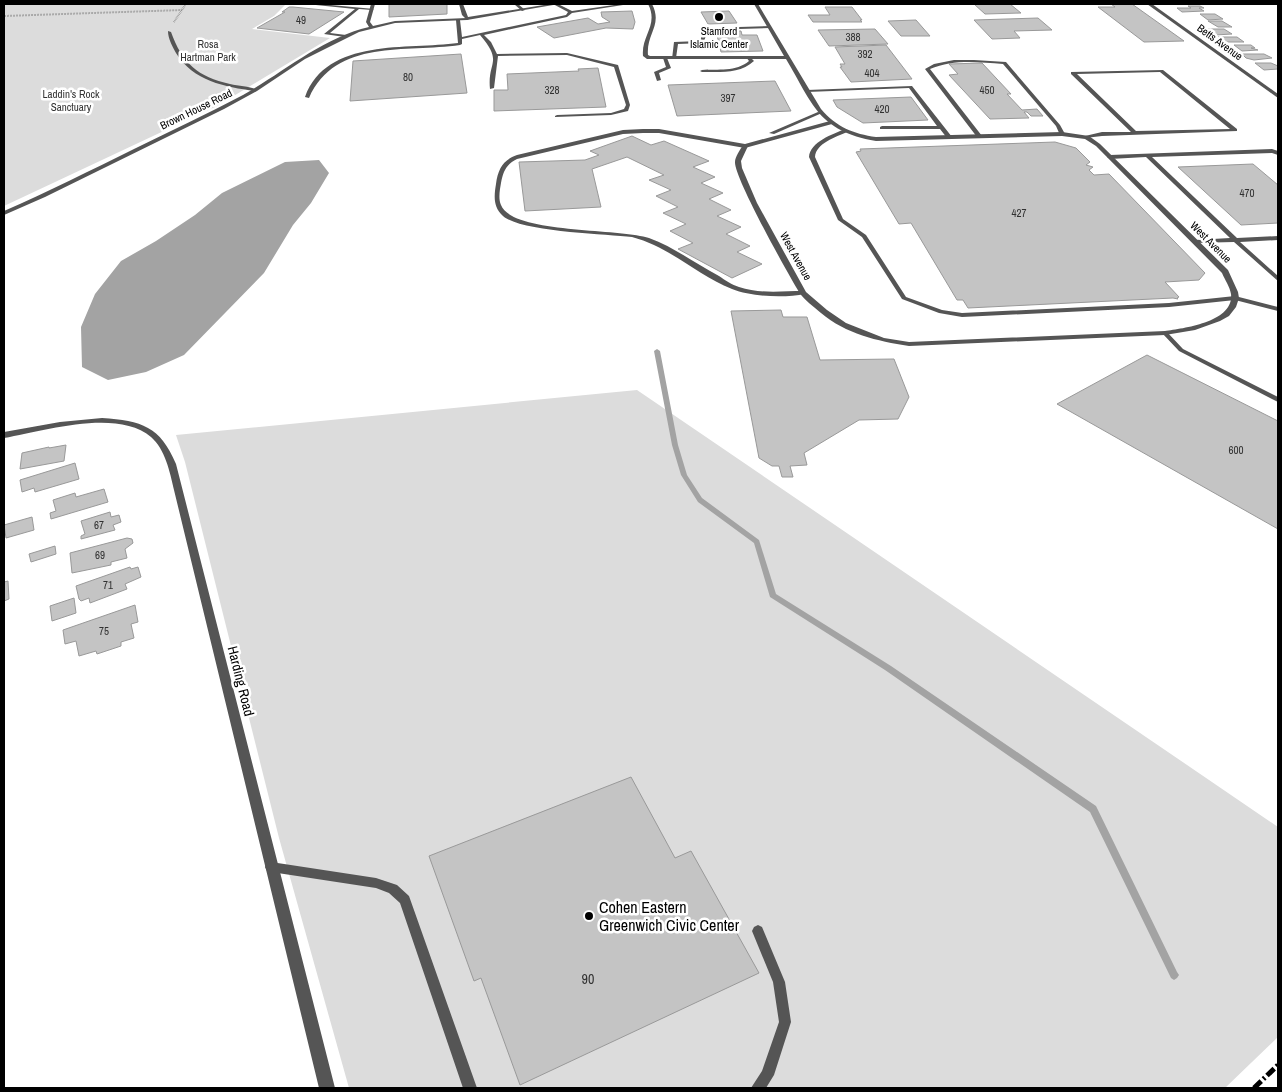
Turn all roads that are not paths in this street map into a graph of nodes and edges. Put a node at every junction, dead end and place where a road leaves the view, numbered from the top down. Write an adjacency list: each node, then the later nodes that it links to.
1 (308, 4): 8 (lane)
2 (461, 4): 14 (street)
3 (516, 4): 12 (lane)
4 (556, 4): 12 (street, Brown House Road); 13 (lane)
5 (650, 4): 28 (street)
6 (756, 4): 17 (street)
7 (1149, 4): 36 (street, Betts Avenue)
8 (334, 5): 11 (lane)
9 (621, 5): 13 (lane)
10 (372, 6): 11 (lane); 16 (street)
11 (357, 8): 22 (lane)
12 (523, 10): 14 (street, Brown House Road)
13 (571, 12): 21 (lane)
14 (467, 19): 15 (street, Brown House Road)
15 (458, 20): 16 (street, Brown House Road); 23 (lane)
16 (371, 26): 22 (street, Brown House Road)
17 (770, 27): 18 (lane); 27 (street)
18 (739, 28)
19 (169, 32): 34 (lane)
20 (704, 34): 29 (lane)
21 (482, 35): 23 (lane); 26 (lane)
22 (345, 36): 34 (street, Brown House Road)
23 (461, 38): 24 (lane)
24 (447, 46): 25 (lane)
25 (402, 48): 37 (lane)
26 (495, 55): 33 (lane); 39 (lane)
27 (788, 57): 30 (street); 35 (street)
28 (665, 58): 29 (street); 32 (lane)
29 (674, 58): 30 (street)
30 (748, 59): 31 (lane)
31 (702, 71)
32 (659, 80)
33 (492, 88)
34 (255, 90): 53 (street, Brown House Road)
35 (807, 91): 38 (street); 41 (lane)
36 (1278, 96)
37 (307, 97)
38 (820, 113): 40 (street); 49 (lane)
39 (557, 116)
40 (830, 123): 43 (street); 49 (lane)
41 (942, 126): 42 (lane); 47 (lane)
42 (882, 128)
43 (845, 131): 47 (street); 59 (lane)
44 (1135, 133): 44 (lane); 48 (lane)
45 (1062, 134): 46 (street); 46 (lane); 48 (street)
46 (979, 136): 47 (street)
47 (949, 137)
48 (1087, 137): 52 (street, West Avenue)
49 (745, 146): 58 (street, West Avenue); 58 (lane)
50 (1278, 153): 51 (lane)
51 (1148, 156): 52 (lane); 55 (lane)
52 (1110, 157): 56 (street, West Avenue)
53 (4, 213)
54 (1278, 238): 55 (lane)
55 (1234, 239): 56 (lane); 57 (lane)
56 (1195, 242): 59 (street, West Avenue)
57 (1278, 279)
58 (803, 293): 61 (street, West Avenue)
59 (1236, 298): 60 (lane); 61 (street, West Avenue)
60 (1278, 309)
61 (1165, 333): 62 (lane)
62 (1278, 400)
63 (4, 435): 64 (street, Harding Road)
64 (271, 867): 66 (street, Harding Road); 67 (lane)
65 (758, 931): 68 (lane)
66 (327, 1088)
67 (470, 1088)
68 (758, 1088)

